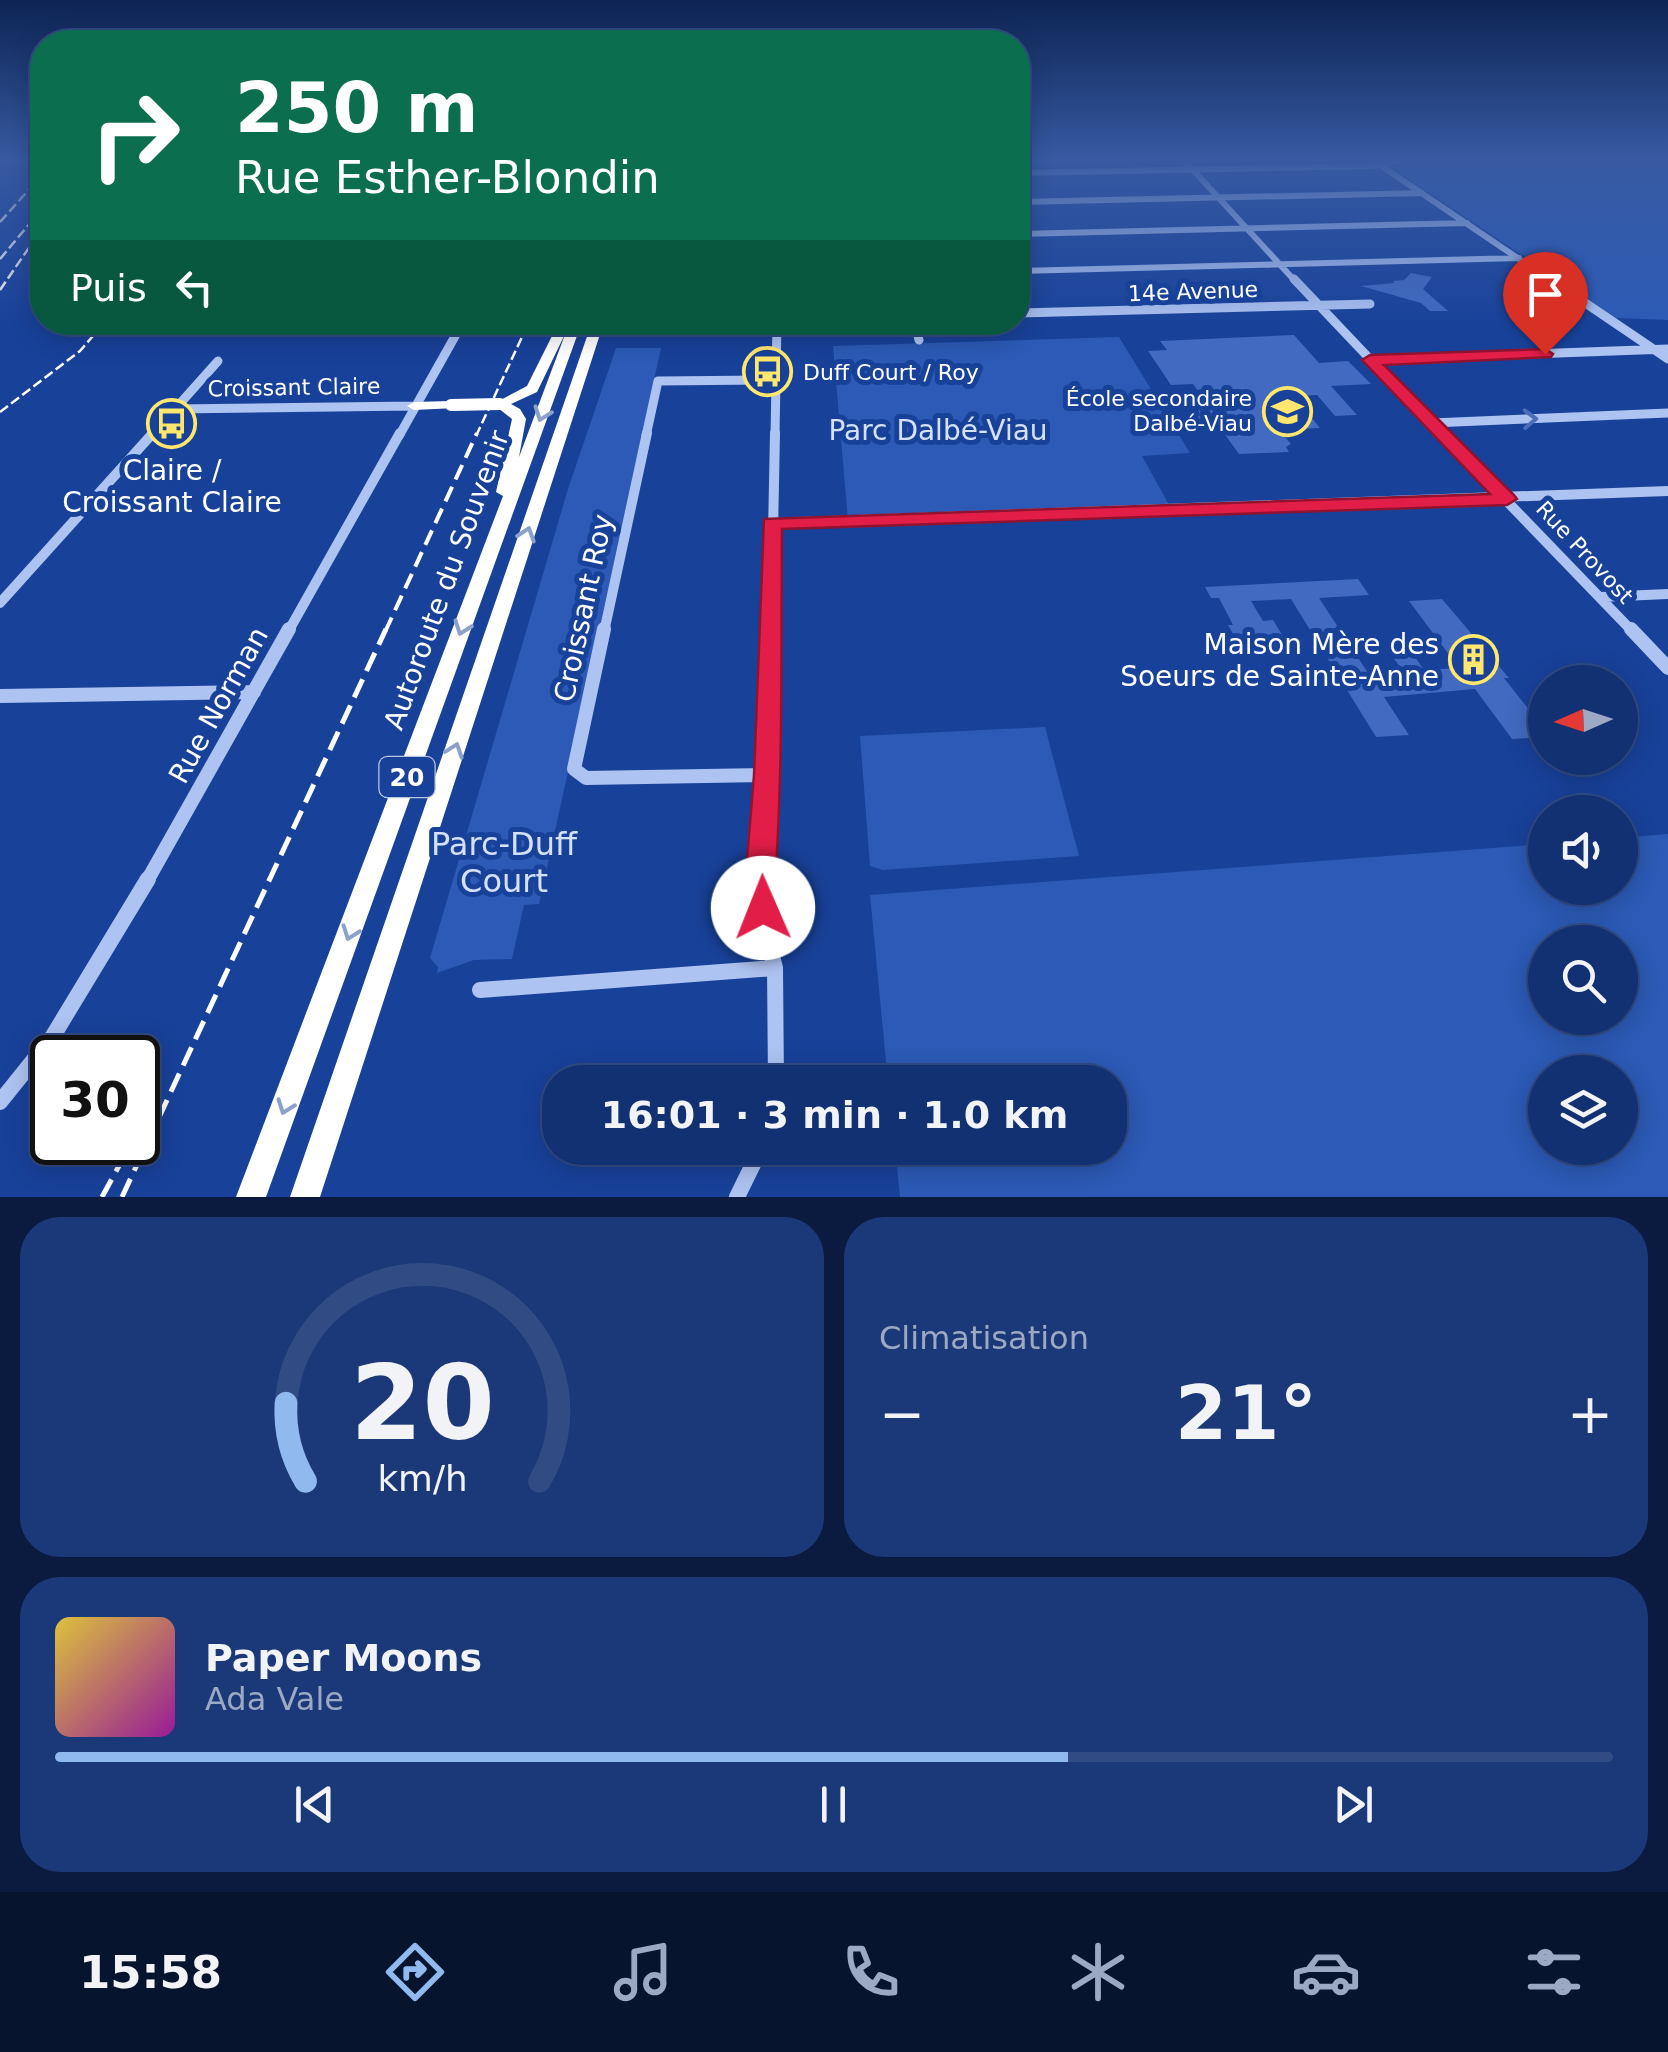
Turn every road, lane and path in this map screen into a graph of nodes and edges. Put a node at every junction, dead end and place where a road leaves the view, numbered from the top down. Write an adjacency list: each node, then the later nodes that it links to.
1 (1236, 215): 4 (street, Rue Provost)
2 (1455, 215): 3 (street)
3 (1467, 223): 4 (street); 6 (street)
4 (1248, 228): 5 (street); 7 (street, Rue Provost)
5 (1030, 234)
6 (1519, 258): 7 (street); 20 (street)
7 (1281, 264): 8 (street); 10 (street, Rue Provost)
8 (1030, 270)
9 (1370, 304): 10 (street, 14e Avenue)
10 (1318, 305): 11 (street, 14e Avenue); 22 (street, Rue Provost)
11 (1030, 313)
12 (455, 335): 26 (street, Rue Norman)
13 (559, 335): 25 (highway)
14 (571, 335): 33 (highway, Autoroute du Souvenir / 20, one-way to 33)
15 (594, 335): 47 (highway, 20, one-way to 15)
16 (777, 335): 24 (street)
17 (918, 335): 18 (street)
18 (919, 340)
19 (1668, 349): 20 (street)
20 (1654, 350): 21 (street); 22 (street)
21 (1668, 359)
22 (1370, 360): 29 (street, Rue Provost)
23 (218, 361): 27 (street, Croissant Claire)
24 (776, 380): 32 (street); 40 (street, Croissant Roy)
25 (503, 404): 26 (highway, bridge); 33 (highway)
26 (414, 406): 27 (street, Croissant Claire); 38 (street, Rue Norman)
27 (175, 409): 36 (street, Croissant Claire)
28 (1668, 414): 29 (street, one-way to 28)
29 (1432, 423): 31 (street, Rue Provost)
30 (1668, 491): 31 (street)
31 (1507, 499): 32 (street); 35 (street, Rue Provost)
32 (771, 523): 40 (street)
33 (496, 536): 46 (highway, Autoroute du Souvenir / 20, one-way to 46)
34 (1668, 594): 35 (street)
35 (1600, 598): 37 (street, Rue Provost)
36 (0, 603)
37 (1668, 668)
38 (254, 692): 39 (street); 44 (street, Rue Norman)
39 (0, 696)
40 (768, 775): 41 (street)
41 (775, 968): 42 (street); 43 (street)
42 (480, 990)
43 (777, 1065)
44 (0, 1102)
45 (752, 1165): 48 (street)
46 (252, 1197)
47 (304, 1197)
48 (737, 1197)

